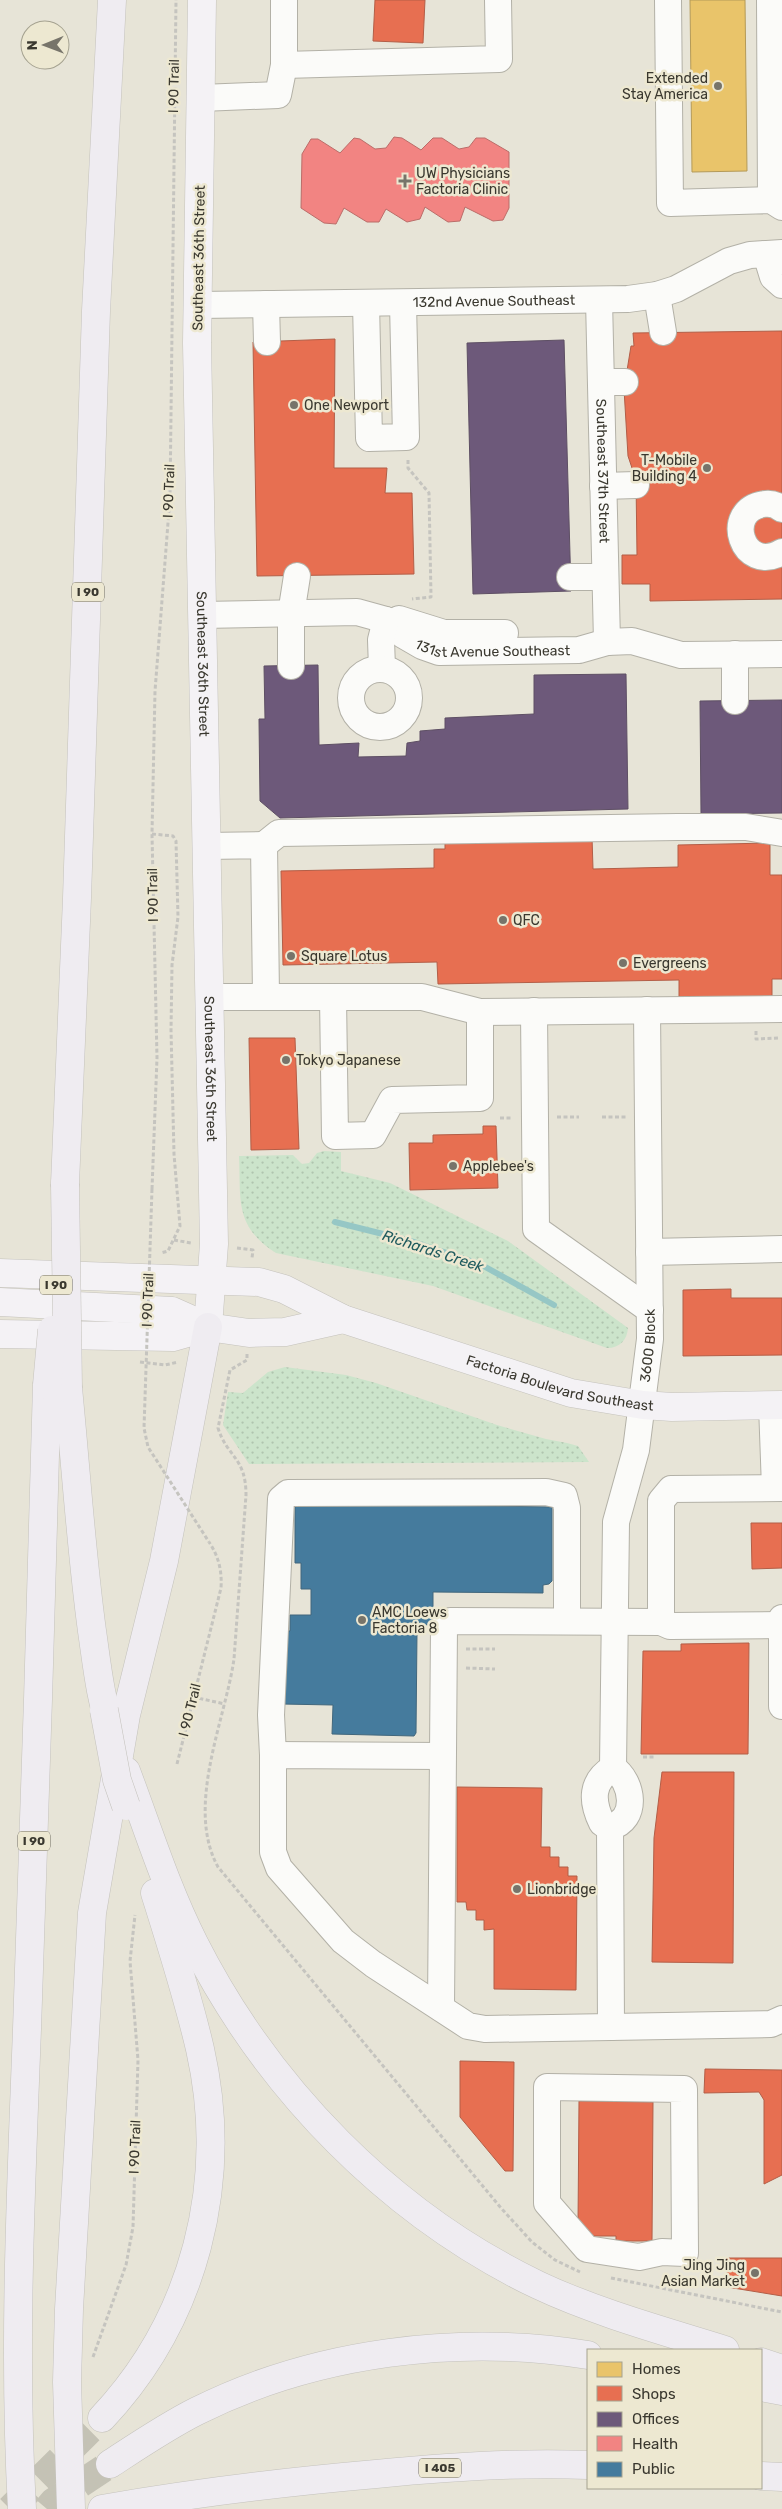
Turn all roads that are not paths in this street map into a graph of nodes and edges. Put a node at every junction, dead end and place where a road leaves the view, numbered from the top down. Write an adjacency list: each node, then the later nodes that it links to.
1 (112, 0): 55 (highway, I 90, bridge)
2 (202, 0): 8 (main road, Southeast 36th Street)
3 (284, 0): 7 (street)
4 (498, 0): 7 (street)
5 (668, 0): 9 (street)
6 (770, 0): 9 (street)
7 (284, 65): 8 (street)
8 (201, 98): 17 (main road, Southeast 36th Street)
9 (776, 204)
10 (774, 253): 11 (street); 12 (street, 132nd Avenue Southeast)
11 (782, 285)
12 (657, 295): 13 (street, 132nd Avenue Southeast); 18 (street)
13 (598, 300): 15 (street, 132nd Avenue Southeast); 21 (street, Southeast 37th Street)
14 (366, 303): 15 (street, 132nd Avenue Southeast); 15 (street); 16 (street, 132nd Avenue Southeast)
15 (403, 303)
16 (266, 304): 17 (street, 132nd Avenue Southeast); 19 (street)
17 (198, 305): 29 (main road, Southeast 36th Street)
18 (663, 332)
19 (267, 342)
20 (636, 485): 21 (street)
21 (603, 486): 26 (street, Southeast 37th Street)
22 (782, 509): 23 (street)
23 (782, 552)
24 (297, 576): 28 (street)
25 (570, 577): 26 (street)
26 (605, 577): 30 (street, Southeast 37th Street)
27 (396, 612): 28 (street, 131st Avenue Southeast); 30 (street, 131st Avenue Southeast); 34 (street)
28 (291, 614): 29 (street, 131st Avenue Southeast); 33 (street)
29 (202, 615): 38 (main road, Southeast 36th Street)
30 (608, 642): 31 (street, 131st Avenue Southeast)
31 (735, 654): 32 (street, 131st Avenue Southeast); 35 (street)
32 (782, 654)
33 (291, 666)
34 (382, 668)
35 (735, 701)
36 (782, 833): 37 (street)
37 (264, 845): 38 (street); 39 (street)
38 (206, 846): 40 (main road, Southeast 36th Street)
39 (266, 996): 40 (street); 41 (street)
40 (210, 997): 49 (main road, Southeast 36th Street)
41 (333, 997): 45 (street); 45 (street)
42 (782, 1009): 43 (street)
43 (647, 1010): 44 (street); 47 (street, 3600 Block)
44 (534, 1011): 45 (street); 51 (street)
45 (480, 1012)
46 (782, 1249): 47 (street)
47 (649, 1252): 51 (street, 3600 Block)
48 (0, 1273): 49 (main road, Factoria Boulevard Southeast)
49 (212, 1281): 52 (main road, Factoria Boulevard Southeast); 53 (main road, Southeast 36th Street)
50 (0, 1302): 53 (main road)
51 (650, 1310): 56 (street, 3600 Block)
52 (343, 1319): 53 (main road); 56 (main road, Factoria Boulevard Southeast)
53 (208, 1326): 54 (main road); 86 (highway)
54 (0, 1334)
55 (57, 1387): 67 (highway, bridge); 73 (highway, I 90)
56 (643, 1405): 57 (main road, Factoria Boulevard Southeast); 61 (street, 3600 Block)
57 (777, 1405): 58 (street)
58 (778, 1488): 62 (street)
59 (567, 1621): 61 (street); 64 (street); 65 (street)
60 (781, 1621): 62 (street); 63 (street)
61 (614, 1622): 62 (street); 66 (street, 3600 Block)
62 (661, 1622)
63 (782, 1706)
64 (273, 1755): 65 (street); 69 (street)
65 (442, 1756): 69 (street)
66 (613, 1768): 68 (street); 68 (street)
67 (132, 1804): 74 (highway); 80 (highway)
68 (610, 1827): 71 (street)
69 (441, 2008): 71 (street)
70 (782, 2019): 71 (street)
71 (611, 2027)
72 (685, 2253): 72 (street)
73 (9, 2297): 85 (highway, I 90)
74 (722, 2349)
75 (587, 2355): 81 (highway)
76 (762, 2362): 77 (highway)
77 (782, 2369)
78 (762, 2387): 79 (highway)
79 (782, 2391)
80 (102, 2418)
81 (110, 2464)
82 (587, 2465): 87 (highway, I 405)
83 (762, 2476): 84 (highway)
84 (782, 2477)
85 (22, 2509)
86 (71, 2509)
87 (102, 2509)

